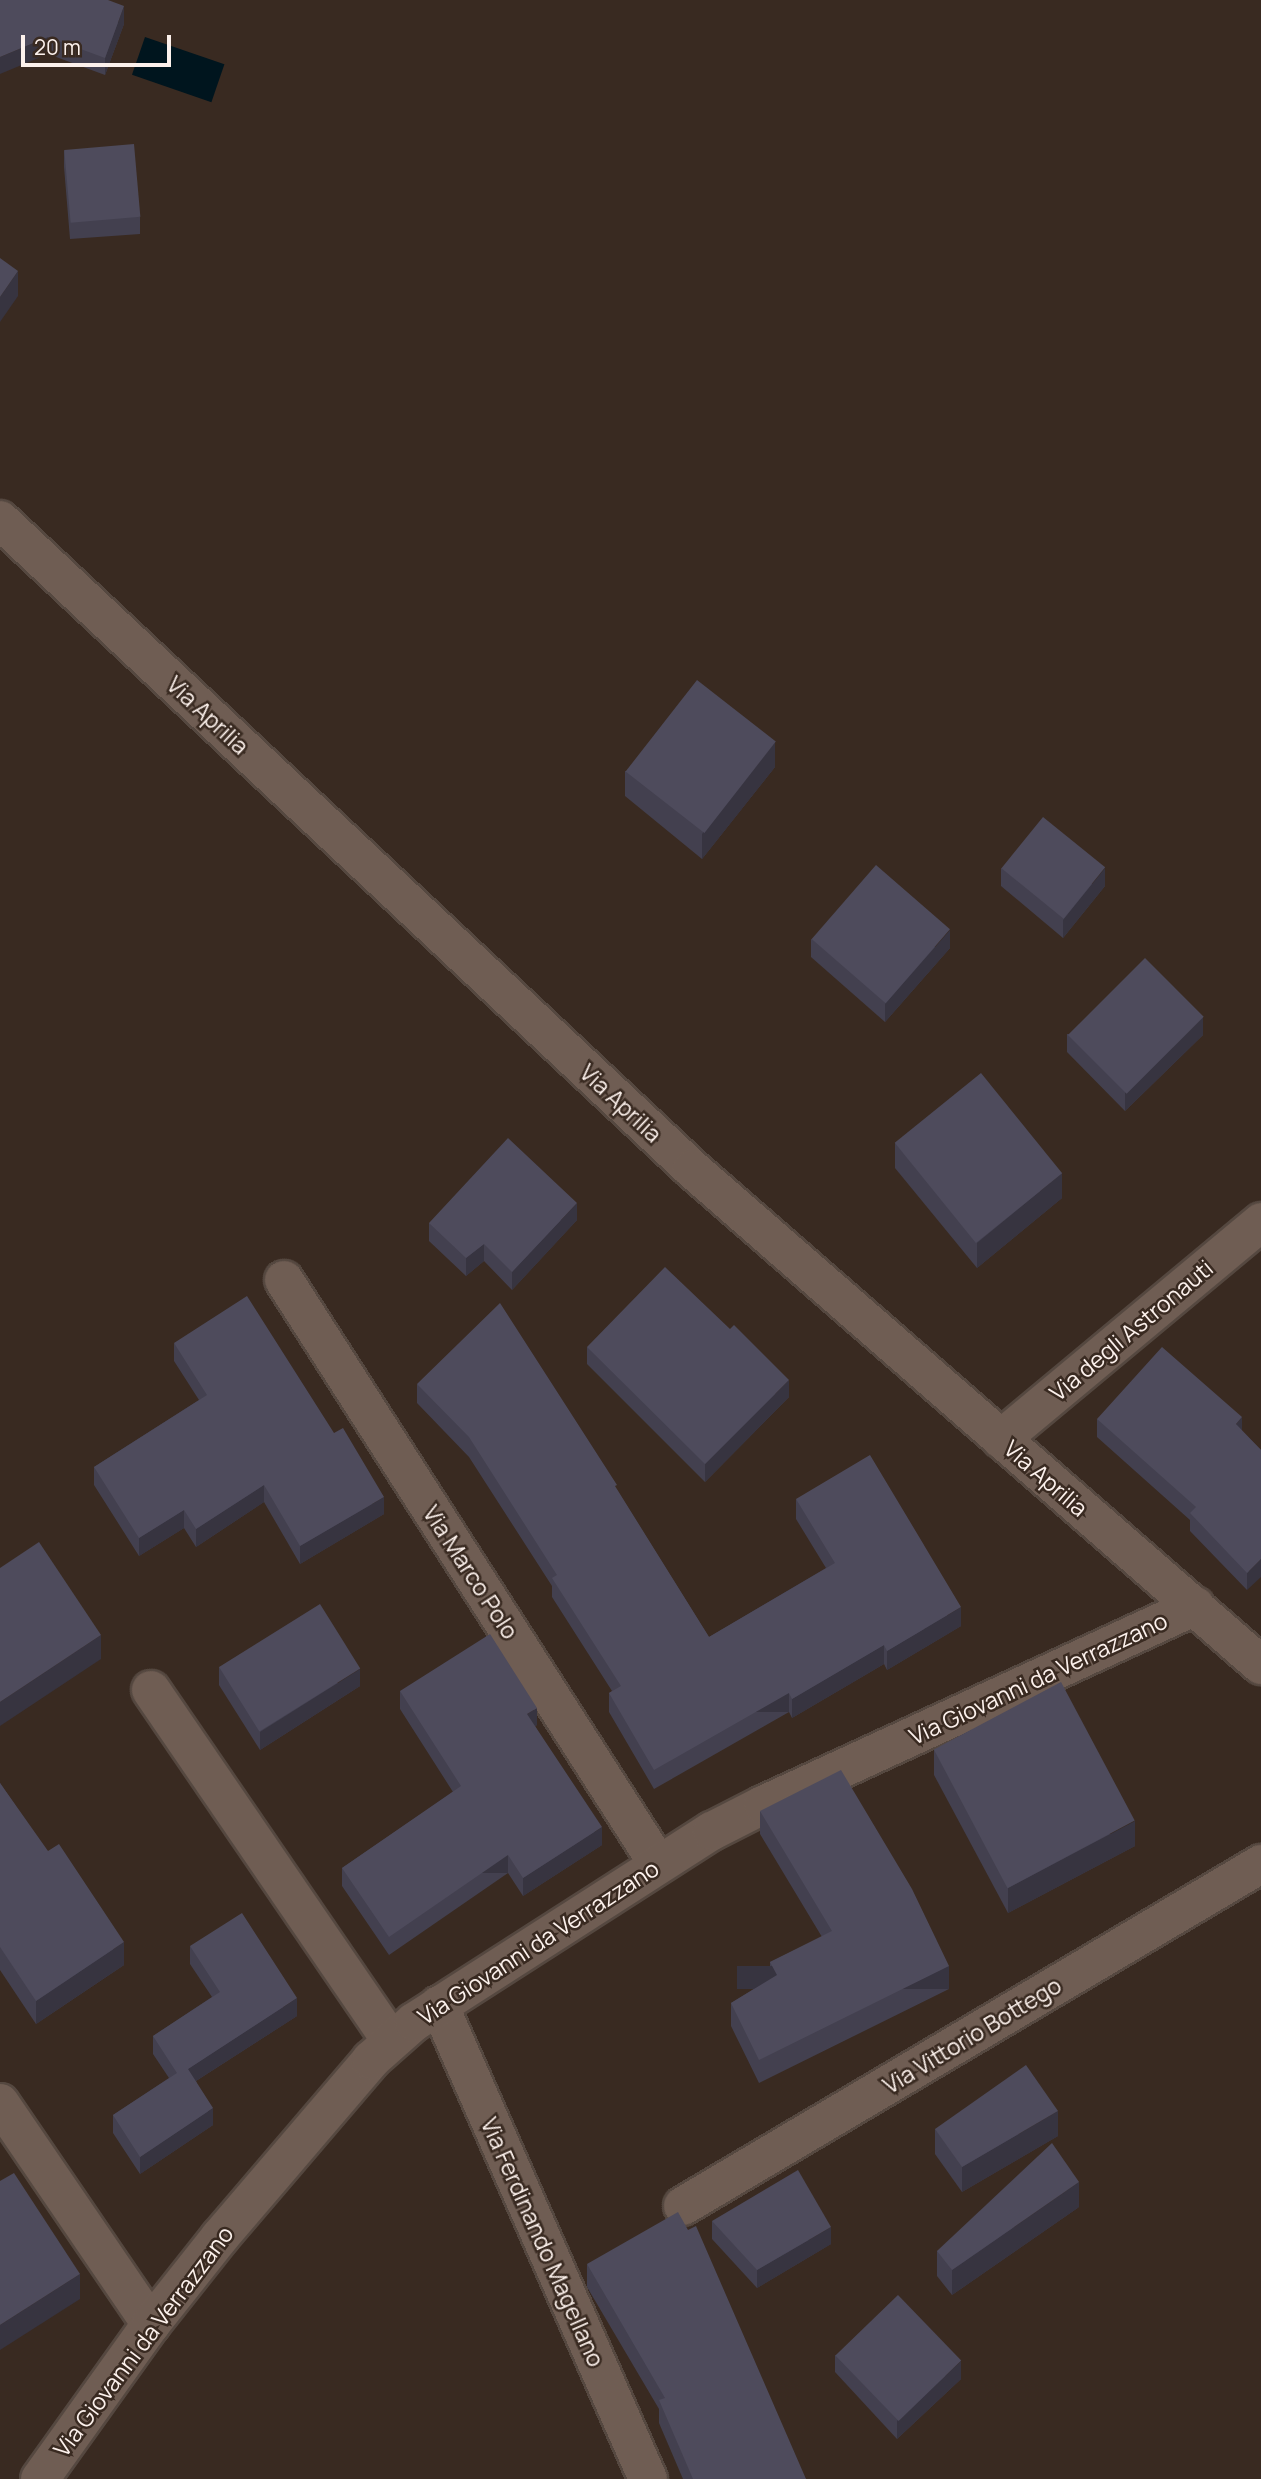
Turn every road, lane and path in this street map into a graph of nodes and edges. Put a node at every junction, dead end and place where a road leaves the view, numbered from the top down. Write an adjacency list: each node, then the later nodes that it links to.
1 (0, 520): 4 (street, Via Aprilia)
2 (1261, 1222): 4 (street, Via degli Astronauti)
3 (284, 1280): 8 (street, Via Marco Polo)
4 (1001, 1439): 5 (street, Via Aprilia)
5 (1195, 1606): 6 (street, Via Aprilia); 8 (street, Via Giovanni da Verrazzano)
6 (1261, 1665)
7 (151, 1690): 11 (street)
8 (658, 1864): 10 (street, Via Giovanni da Verrazzano)
9 (1261, 1864): 13 (street, Via Vittorio Bottego)
10 (439, 2005): 11 (street, Via Giovanni da Verrazzano); 16 (street, Via Ferdinando Magellano)
11 (391, 2040): 14 (street, Via Giovanni da Verrazzano)
12 (0, 2103): 14 (street)
13 (683, 2206)
14 (150, 2324): 15 (street, Via Giovanni da Verrazzano)
15 (40, 2479)
16 (648, 2479)

